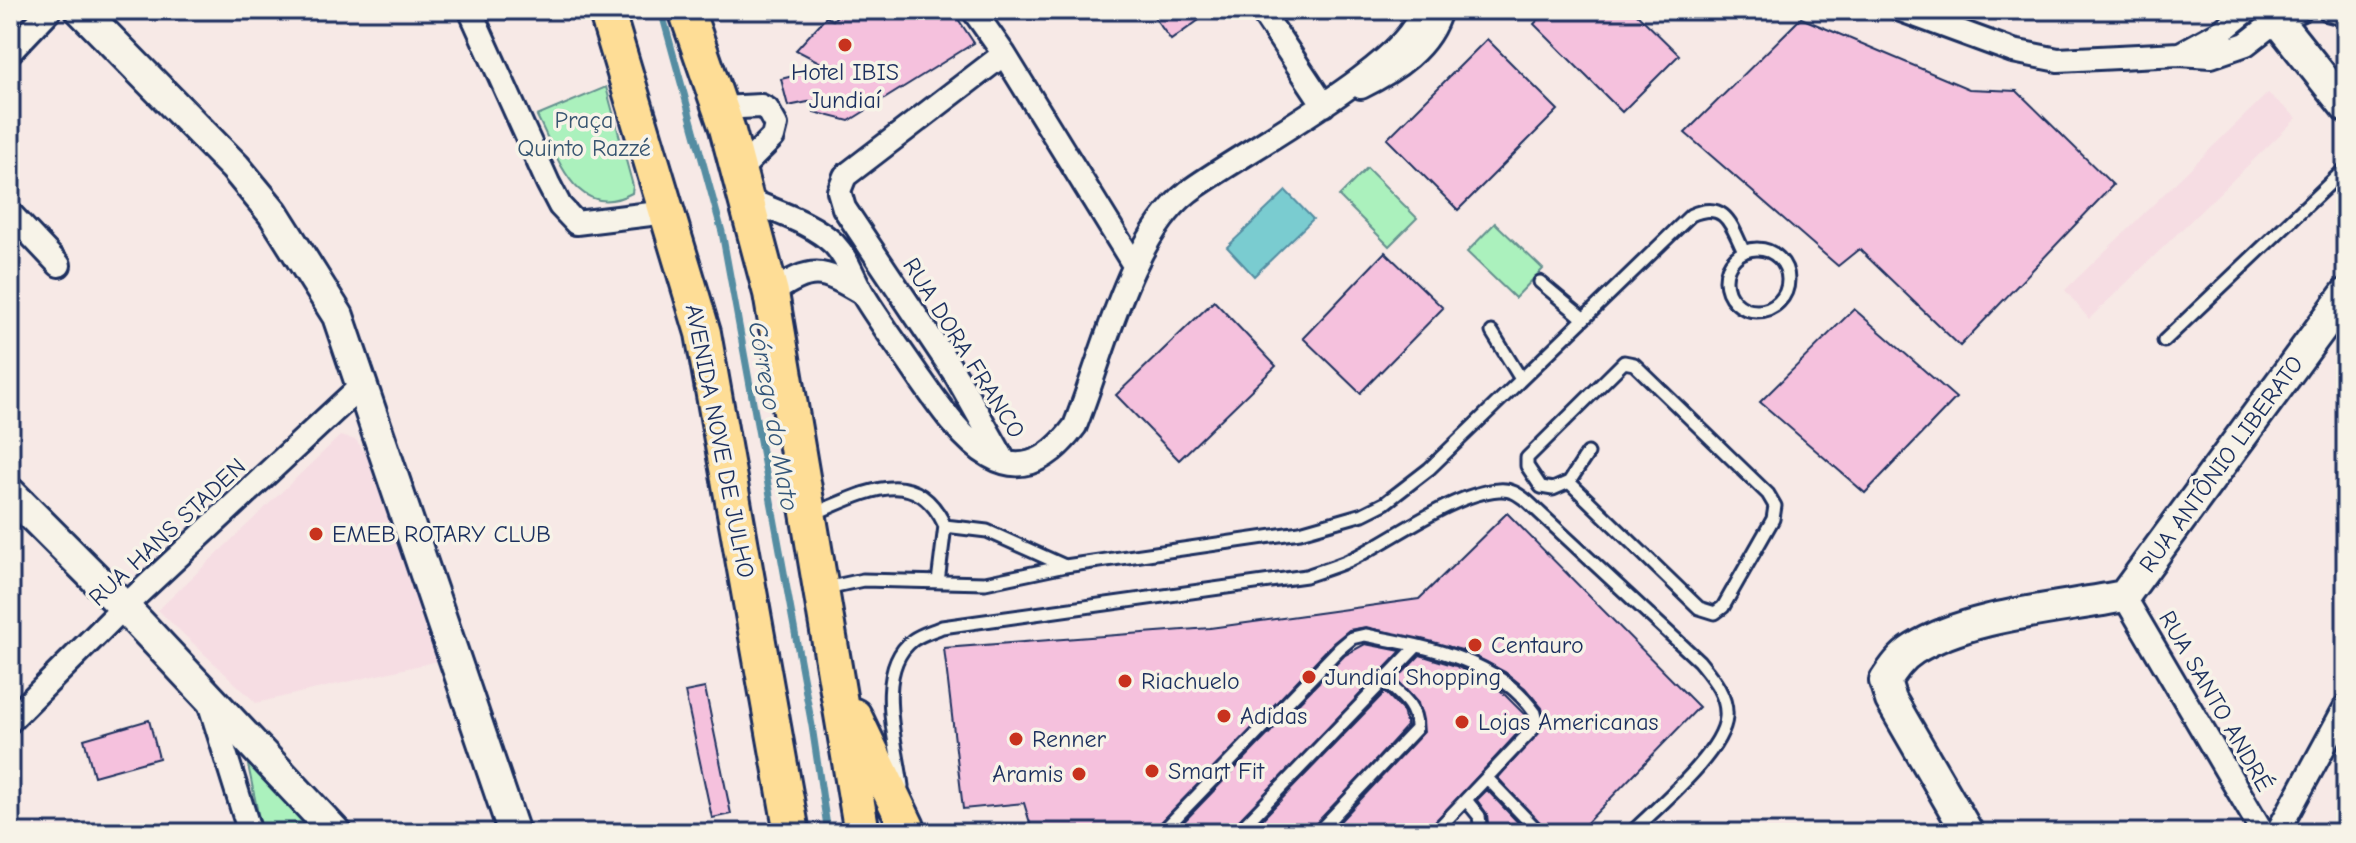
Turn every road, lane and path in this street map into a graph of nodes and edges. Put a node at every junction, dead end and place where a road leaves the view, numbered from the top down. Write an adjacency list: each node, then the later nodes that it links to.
1 (50, 10): 14 (street)
2 (81, 10): 34 (street)
3 (470, 10): 21 (street)
4 (606, 10): 21 (main road, AVENIDA NOVE DE JULHO)
5 (686, 10): 18 (main road)
6 (973, 10): 15 (street)
7 (1261, 10): 16 (street)
8 (1420, 10): 16 (street, RUA DORA FRANCO)
9 (1440, 10): 16 (street, RUA DORA FRANCO)
10 (1901, 10): 12 (street)
11 (2330, 10): 13 (street)
12 (2274, 12): 17 (street)
13 (2346, 14)
14 (10, 52)
15 (1004, 54): 25 (street); 36 (street, RUA DORA FRANCO)
16 (1324, 105): 25 (street, RUA DORA FRANCO)
17 (2346, 107)
18 (720, 108): 20 (main road); 20 (street)
19 (2346, 168): 32 (lane)
20 (743, 185): 27 (main road); 28 (street)
21 (667, 212): 60 (main road, AVENIDA NOVE DE JULHO)
22 (10, 213): 24 (street)
23 (1744, 252): 23 (lane); 30 (lane)
24 (59, 265)
25 (1134, 265): 36 (street, RUA DORA FRANCO)
26 (1540, 282): 30 (lane)
27 (771, 293): 28 (street); 41 (main road)
28 (862, 293): 36 (street)
29 (2346, 294): 46 (street, RUA ANTÔNIO LIBERATO)
30 (1583, 318): 33 (lane)
31 (1492, 332): 33 (lane)
32 (2164, 341)
33 (1521, 379): 43 (lane)
34 (362, 385): 47 (street, RUA HANS STADEN); 59 (street)
35 (1588, 453): 37 (lane)
36 (1005, 462)
37 (1569, 482): 38 (lane); 38 (lane)
38 (1541, 487): 40 (lane)
39 (10, 493): 47 (street)
40 (1527, 501): 56 (lane); 68 (lane)
41 (808, 516): 42 (lane); 45 (main road)
42 (945, 526): 43 (lane); 44 (lane)
43 (1065, 566): 44 (lane)
44 (938, 582): 45 (lane)
45 (821, 589): 50 (main road)
46 (2124, 596): 69 (street); 70 (street, RUA SANTO ANDRÉ)
47 (124, 607): 51 (street); 53 (street, RUA HANS STADEN)
48 (1417, 646): 49 (lane); 54 (lane); 62 (lane)
49 (1384, 680): 63 (lane); 64 (lane)
50 (839, 687): 56 (main road); 61 (main road)
51 (209, 701): 57 (street); 58 (street)
52 (2346, 706): 71 (street)
53 (10, 721)
54 (1487, 778): 55 (lane); 67 (lane)
55 (1466, 800): 65 (lane); 66 (lane)
56 (907, 830)
57 (250, 833)
58 (336, 833)
59 (514, 833)
60 (792, 833)
61 (862, 833)
62 (1161, 833)
63 (1237, 833)
64 (1317, 833)
65 (1434, 833)
66 (1481, 833)
67 (1540, 833)
68 (1631, 833)
69 (1968, 833)
70 (2263, 833)
71 (2277, 833)

